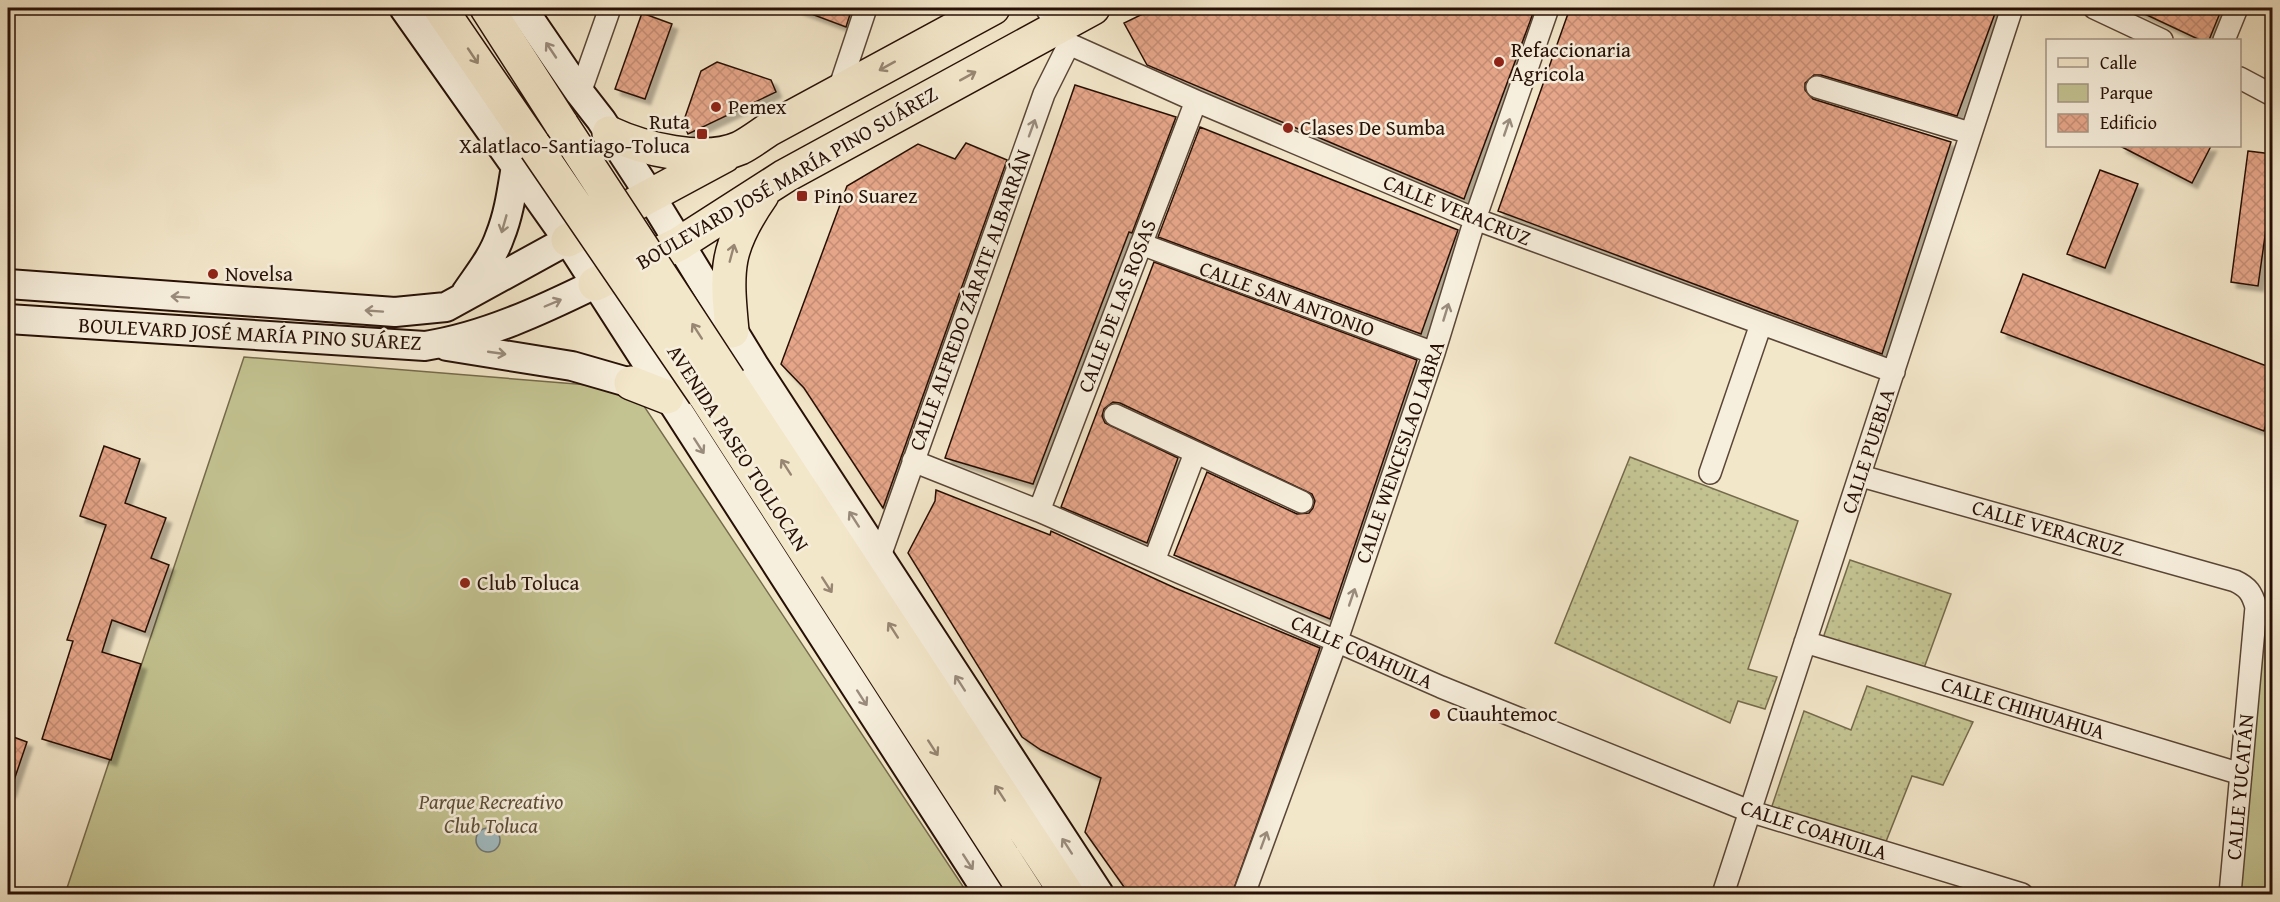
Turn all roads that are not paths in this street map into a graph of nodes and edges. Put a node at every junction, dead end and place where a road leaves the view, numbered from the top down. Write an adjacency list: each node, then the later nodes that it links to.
1 (404, 8): 25 (main road, AVENIDA PASEO TOLLOCAN)
2 (440, 8): 25 (main road, AVENIDA PASEO TOLLOCAN, one-way to 25)
3 (487, 8): 42 (main road, AVENIDA PASEO TOLLOCAN, one-way to 3, bridge)
4 (522, 8): 19 (main road, one-way to 4)
5 (610, 8): 19 (street)
6 (866, 8): 18 (street)
7 (993, 8): 18 (main road, BOULEVARD JOSÉ MARÍA PINO SUÁREZ, one-way to 18)
8 (1094, 8): 13 (main road, BOULEVARD JOSÉ MARÍA PINO SUÁREZ)
9 (1548, 8): 28 (street, CALLE WENCESLAO LABRA, one-way to 9)
10 (2012, 8): 23 (street, CALLE PUEBLA)
11 (2094, 8): 14 (street)
12 (2236, 8): 15 (street)
13 (1057, 26): 21 (street, CALLE VERACRUZ); 26 (main road, BOULEVARD JOSÉ MARÍA PINO SUÁREZ, one-way to 13); 46 (street, CALLE ALFREDO ZÁRATE ALBARRÁN, one-way to 13)
14 (2160, 39)
15 (2224, 39)
16 (2241, 79): 20 (street)
17 (1817, 87): 23 (street)
18 (838, 92): 24 (main road, BOULEVARD JOSÉ MARÍA PINO SUÁREZ)
19 (580, 93): 22 (main road)
20 (2272, 95)
21 (1196, 101): 28 (street, CALLE VERACRUZ); 31 (street, CALLE DE LAS ROSAS)
22 (605, 126): 24 (main road); 25 (main road); 27 (main road)
23 (1970, 133): 40 (street, CALLE PUEBLA)
24 (739, 148): 27 (main road, BOULEVARD JOSÉ MARÍA PINO SUÁREZ)
25 (520, 156): 29 (main road, AVENIDA PASEO TOLLOCAN); 34 (main road, one-way to 34); 42 (main road, AVENIDA PASEO TOLLOCAN, bridge)
26 (770, 185): 30 (main road, BOULEVARD JOSÉ MARÍA PINO SUÁREZ); 36 (main road, one-way to 26)
27 (650, 195): 29 (main road, BOULEVARD JOSÉ MARÍA PINO SUÁREZ); 30 (main road)
28 (1475, 219): 37 (street, CALLE VERACRUZ); 39 (street, CALLE WENCESLAO LABRA, one-way to 28)
29 (568, 240): 33 (main road, AVENIDA PASEO TOLLOCAN); 34 (main road, BOULEVARD JOSÉ MARÍA PINO SUÁREZ)
30 (679, 244): 33 (main road, BOULEVARD JOSÉ MARÍA PINO SUÁREZ); 36 (main road)
31 (1141, 244): 39 (street, CALLE SAN ANTONIO); 50 (street, CALLE DE LAS ROSAS)
32 (8, 284): 34 (main road, BOULEVARD JOSÉ MARÍA PINO SUÁREZ, one-way to 32)
33 (595, 284): 38 (main road, BOULEVARD JOSÉ MARÍA PINO SUÁREZ, one-way to 33); 41 (main road, AVENIDA PASEO TOLLOCAN)
34 (461, 300)
35 (8, 319): 38 (main road, BOULEVARD JOSÉ MARÍA PINO SUÁREZ)
36 (724, 319): 41 (main road); 51 (main road, one-way to 36)
37 (1761, 324): 40 (street, CALLE VERACRUZ); 47 (street)
38 (439, 344): 41 (main road, one-way to 41)
39 (1434, 353): 54 (street, CALLE WENCESLAO LABRA, one-way to 39)
40 (1894, 372): 48 (street, CALLE PUEBLA)
41 (640, 373): 43 (main road)
42 (717, 387): 59 (main road, AVENIDA PASEO TOLLOCAN, one-way to 59); 60 (main road, AVENIDA PASEO TOLLOCAN, one-way to 42)
43 (667, 397): 58 (main road, AVENIDA PASEO TOLLOCAN, one-way to 58)
44 (1114, 415): 45 (street)
45 (1195, 453): 49 (street); 52 (street)
46 (913, 461): 50 (street, CALLE COAHUILA); 51 (street, CALLE ALFREDO ZÁRATE ALBARRÁN)
47 (1710, 473)
48 (1861, 476): 53 (street, CALLE VERACRUZ); 55 (street, CALLE PUEBLA)
49 (1302, 502)
50 (1039, 511): 52 (street, CALLE COAHUILA)
51 (879, 559): 61 (main road, one-way to 51)
52 (1154, 561): 54 (street, CALLE COAHUILA)
53 (2235, 580): 56 (street, CALLE YUCATÁN)
54 (1337, 640): 57 (street, CALLE COAHUILA); 62 (street, CALLE WENCESLAO LABRA, one-way to 54)
55 (1805, 642): 56 (street, CALLE CHIHUAHUA); 57 (street, CALLE PUEBLA)
56 (2241, 774): 65 (street, CALLE YUCATÁN)
57 (1749, 811): 63 (street, CALLE PUEBLA); 64 (street, CALLE COAHUILA)
58 (989, 894)
59 (1027, 894)
60 (1067, 894)
61 (1099, 894)
62 (1244, 894)
63 (1723, 894)
64 (2022, 894)
65 (2230, 894)

